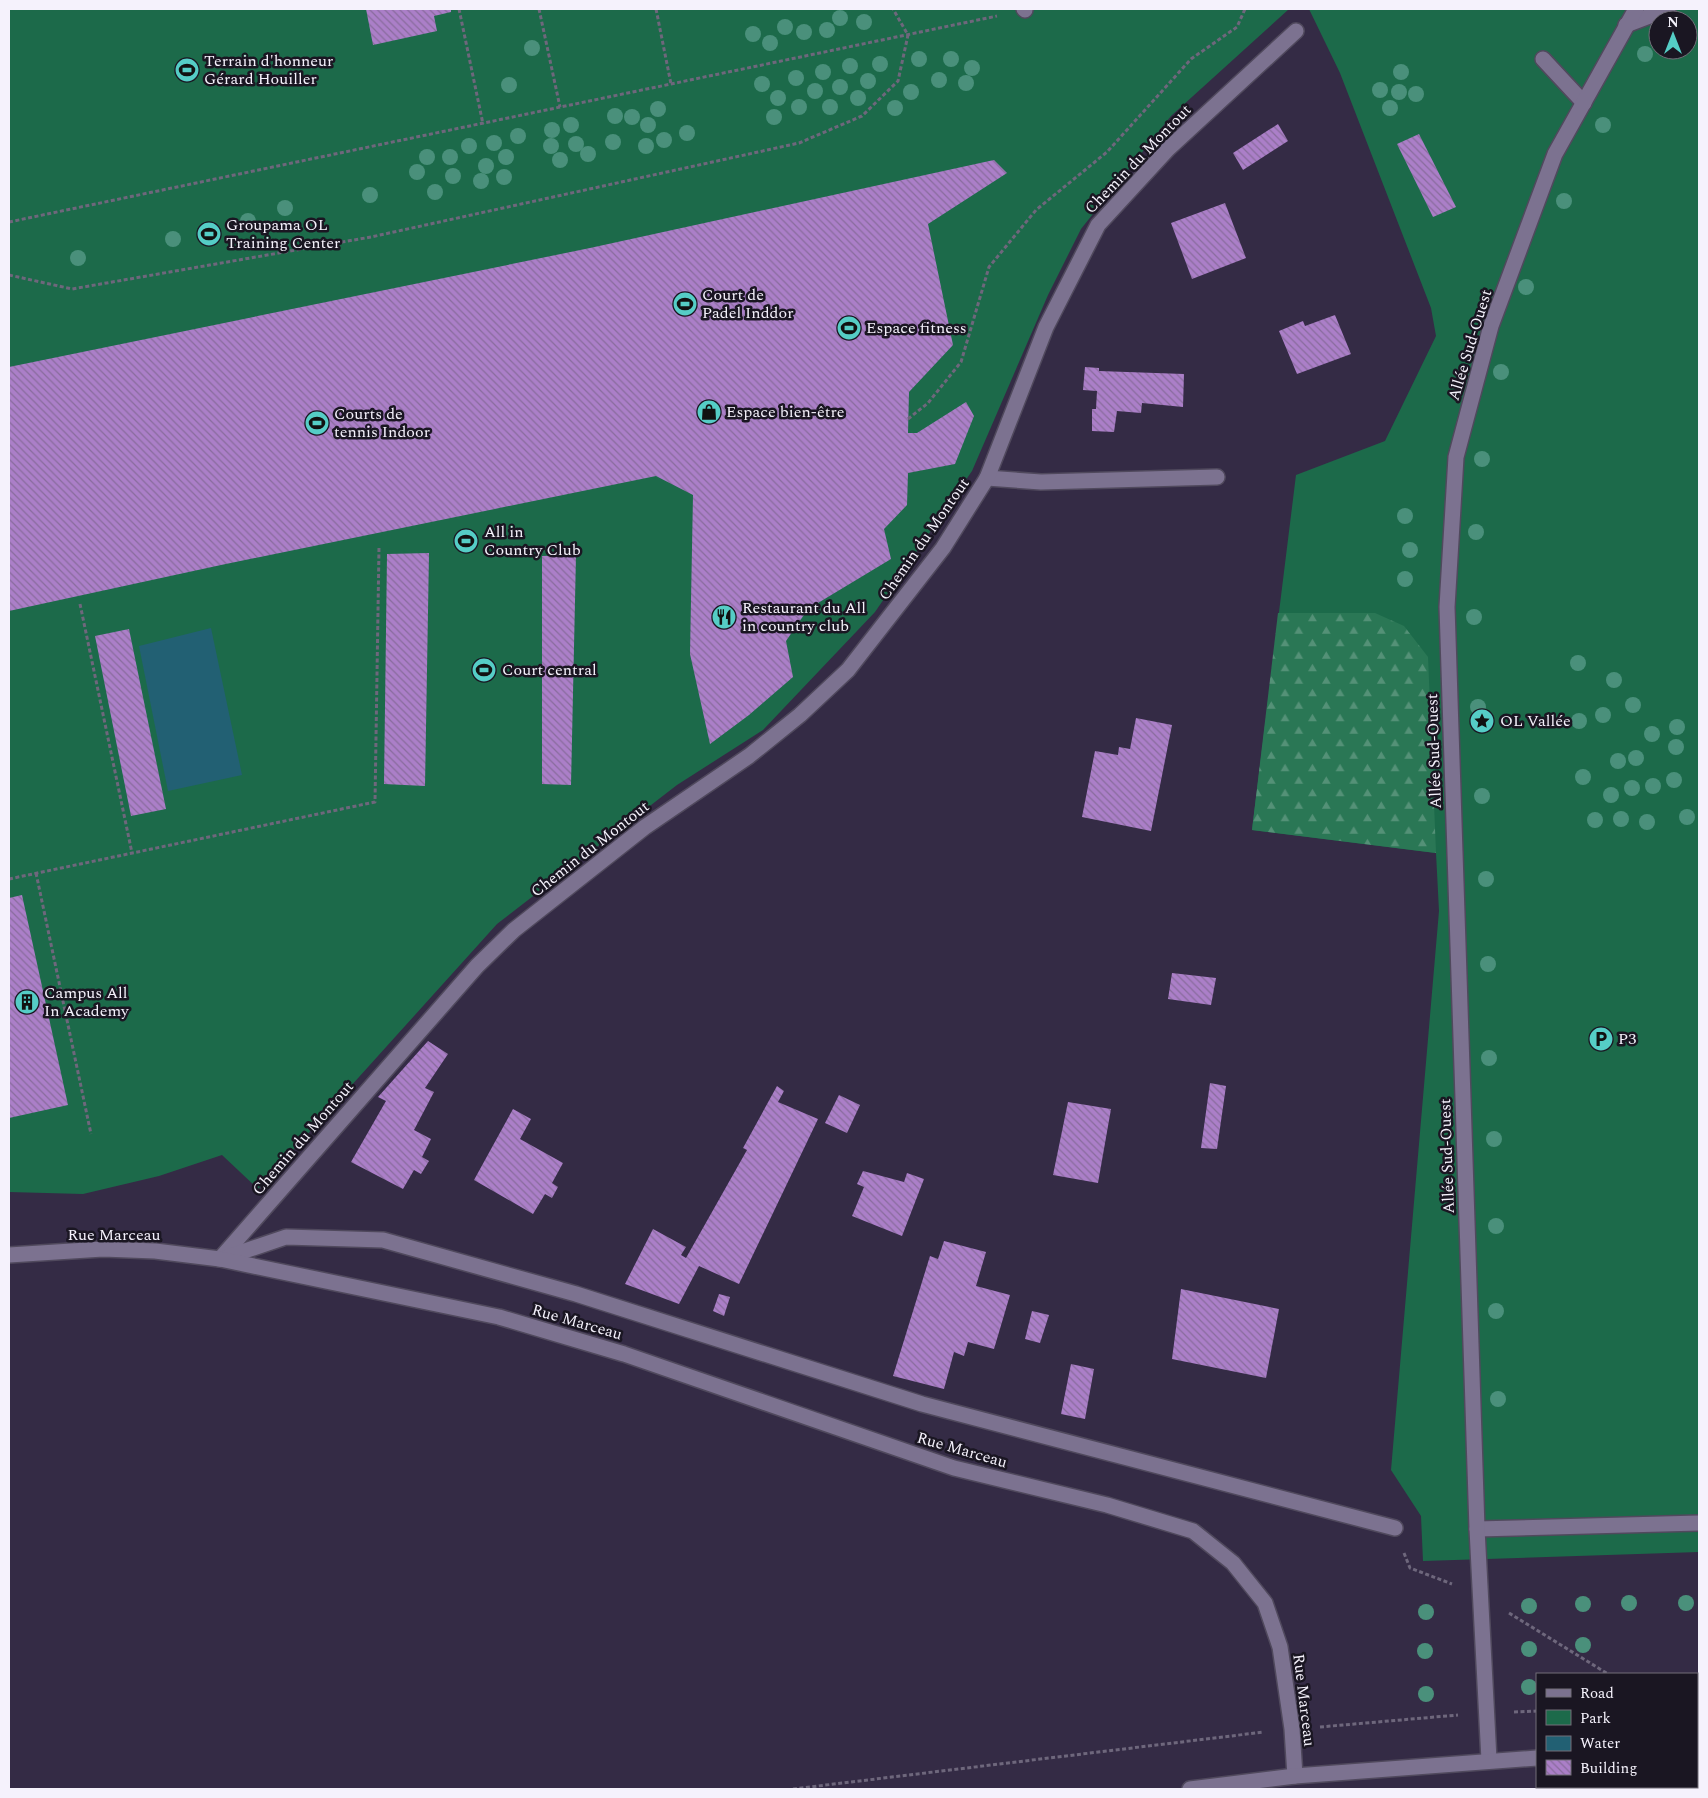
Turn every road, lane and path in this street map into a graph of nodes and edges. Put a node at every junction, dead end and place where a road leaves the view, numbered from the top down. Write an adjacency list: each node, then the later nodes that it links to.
1 (459, 9): 16 (path)
2 (539, 9): 15 (path)
3 (656, 9): 13 (path)
4 (893, 9): 11 (path)
5 (1024, 9): 11 (path)
6 (1245, 9): 19 (path)
7 (1638, 9): 9 (street, Allée Sud-Ouest)
8 (1668, 9): 9 (street)
9 (1626, 25): 14 (street, Allée Sud-Ouest)
10 (1296, 31): 21 (street, Chemin du Montout)
11 (908, 35): 13 (path); 18 (path)
12 (1543, 59): 14 (street)
13 (671, 84): 15 (path)
14 (1584, 103): 32 (street, Allée Sud-Ouest)
15 (560, 107): 16 (path)
16 (483, 124): 17 (path)
17 (9, 222)
18 (9, 275)
19 (908, 419)
20 (1217, 477): 21 (street, Chemin du Montout)
21 (987, 478): 29 (street, Chemin du Montout)
22 (379, 547): 24 (path)
23 (80, 604): 24 (path)
24 (132, 853): 25 (path)
25 (36, 873): 26 (path); 27 (path)
26 (9, 879)
27 (91, 1134)
28 (9, 1255): 29 (street, Rue Marceau)
29 (220, 1259): 31 (street, Rue Marceau); 34 (street, Rue Marceau)
30 (1699, 1523): 32 (street)
31 (1395, 1528)
32 (1477, 1529): 33 (street, Allée Sud-Ouest)
33 (1486, 1713): 34 (path); 36 (street, Allée Sud-Ouest)
34 (1292, 1729): 37 (street, Rue Marceau); 38 (path)
35 (1536, 1758): 36 (street)
36 (1489, 1760): 37 (street)
37 (1295, 1776): 39 (street)
38 (793, 1789)
39 (1190, 1789)

